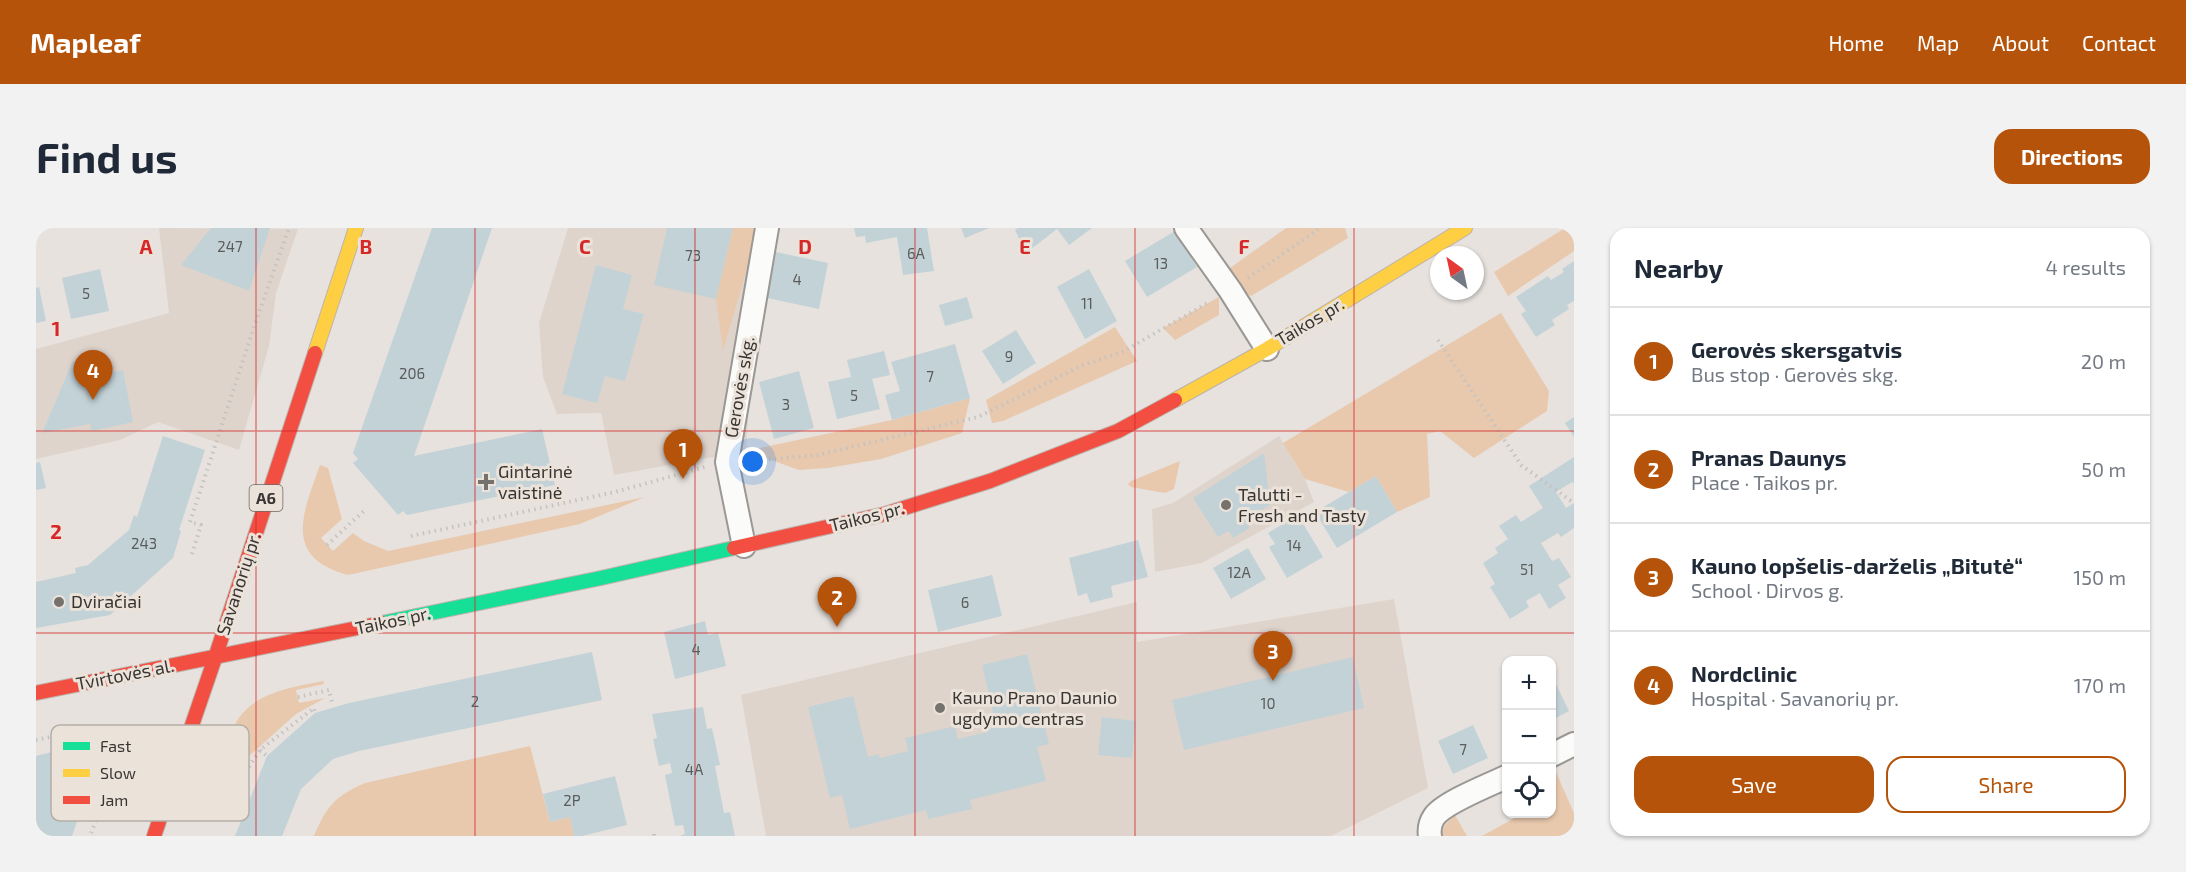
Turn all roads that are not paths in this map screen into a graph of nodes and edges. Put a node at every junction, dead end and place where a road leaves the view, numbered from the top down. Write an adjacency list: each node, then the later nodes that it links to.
1 (356, 228): 7 (main road, Savanorių pr. / A6)
2 (767, 228): 6 (street, Gerovės skg.)
3 (1186, 228): 5 (street)
4 (1465, 228): 5 (main road, Taikos pr.)
5 (1267, 349): 6 (main road, Taikos pr.)
6 (744, 546): 7 (main road, Taikos pr.)
7 (215, 658): 8 (main road, Tvirtovės al.); 9 (main road, Savanorių pr. / A6)
8 (36, 693)
9 (192, 725)
10 (1574, 744): 11 (street)
11 (1556, 753)
12 (1502, 779): 15 (street)
13 (159, 821): 14 (main road, Savanorių pr. / A6)
14 (154, 836)
15 (1430, 836)

